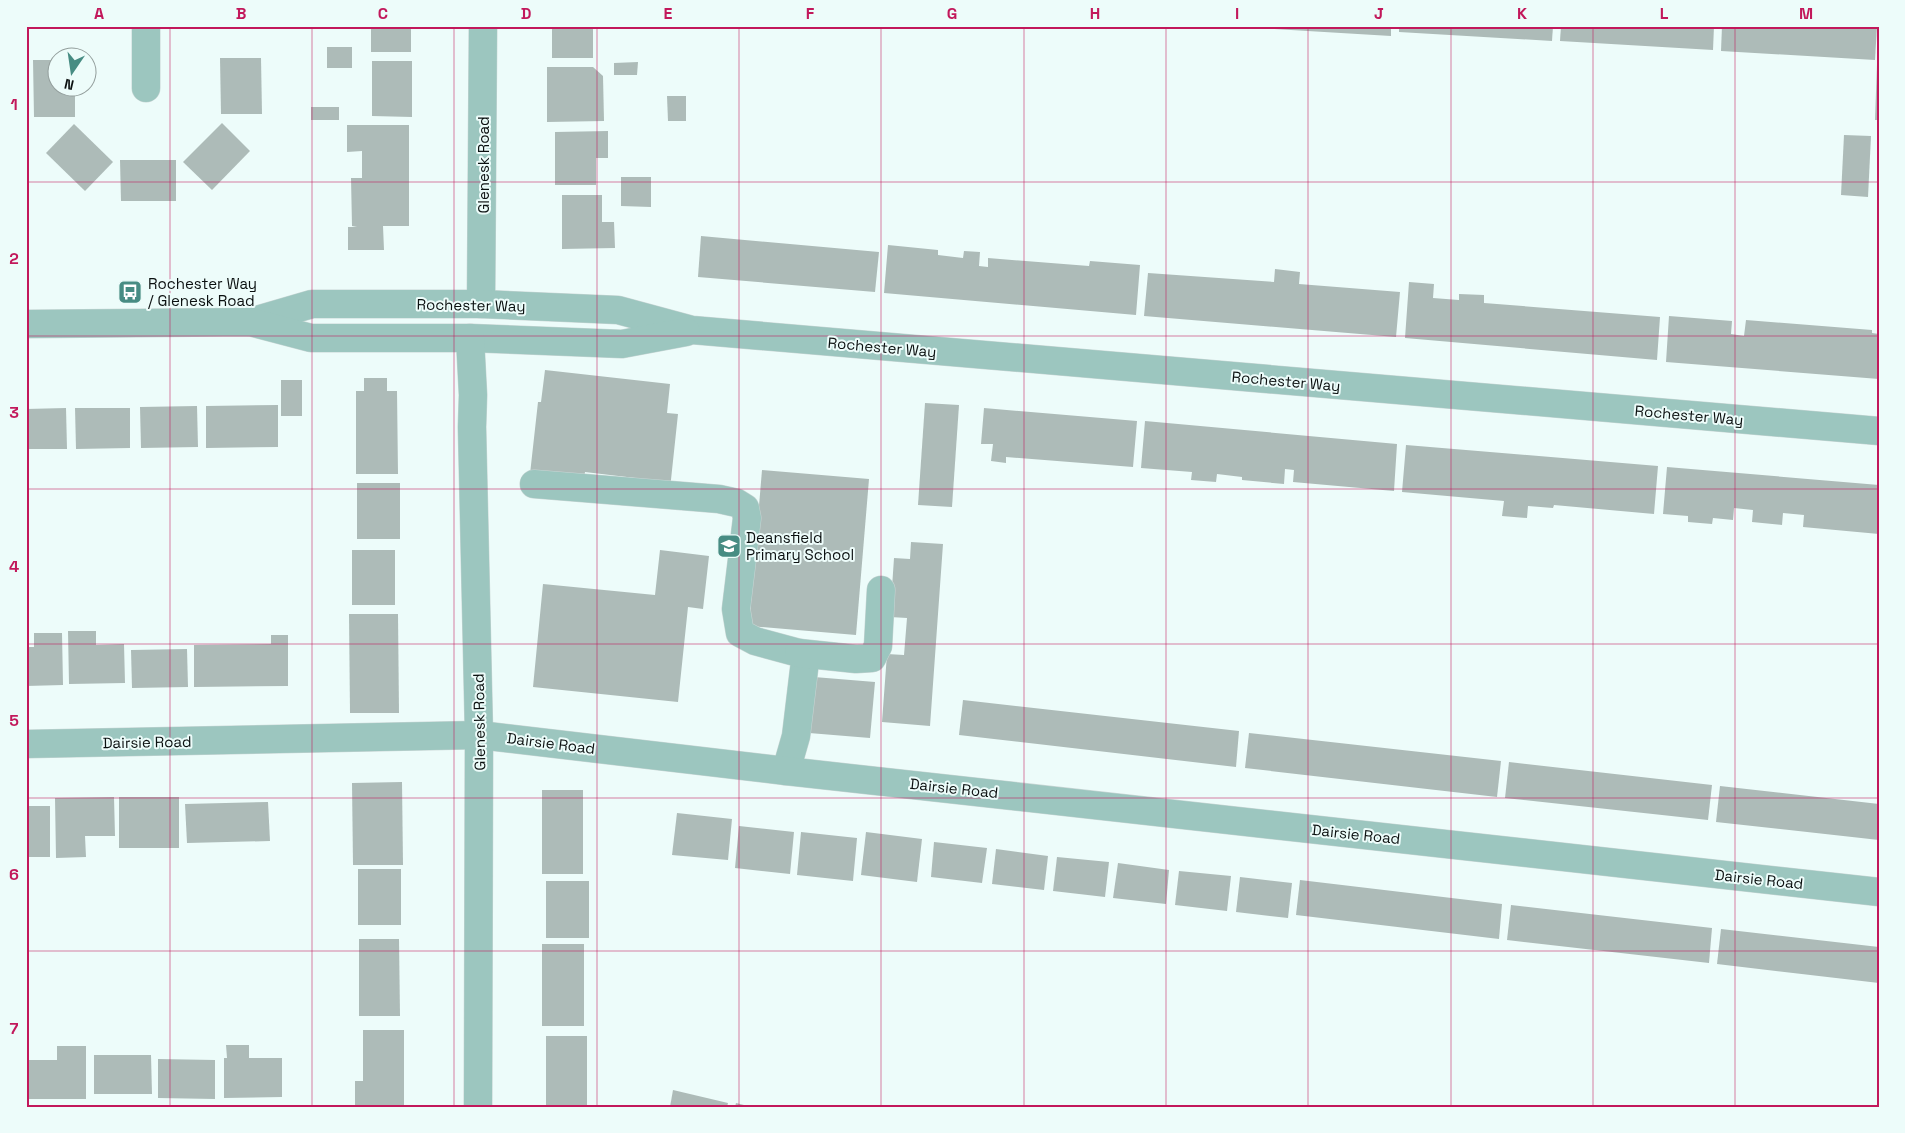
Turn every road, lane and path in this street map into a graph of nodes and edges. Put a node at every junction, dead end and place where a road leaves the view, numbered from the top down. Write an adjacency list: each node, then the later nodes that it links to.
1 (146, 26): 3 (street)
2 (483, 26): 4 (street, Glenesk Road)
3 (146, 88)
4 (482, 304): 5 (street, Rochester Way); 7 (street, Rochester Way)
5 (250, 322): 6 (street, Rochester Way); 8 (street, Rochester Way)
6 (26, 324)
7 (692, 330): 8 (street, Rochester Way); 9 (street, Rochester Way)
8 (470, 338): 13 (street, Glenesk Road)
9 (1879, 431)
10 (534, 484): 12 (street)
11 (881, 590): 12 (street)
12 (799, 653): 15 (street)
13 (479, 735): 14 (street, Dairsie Road); 15 (street, Dairsie Road); 17 (street, Glenesk Road)
14 (26, 744)
15 (786, 771): 16 (street, Dairsie Road)
16 (1879, 892)
17 (478, 1107)

